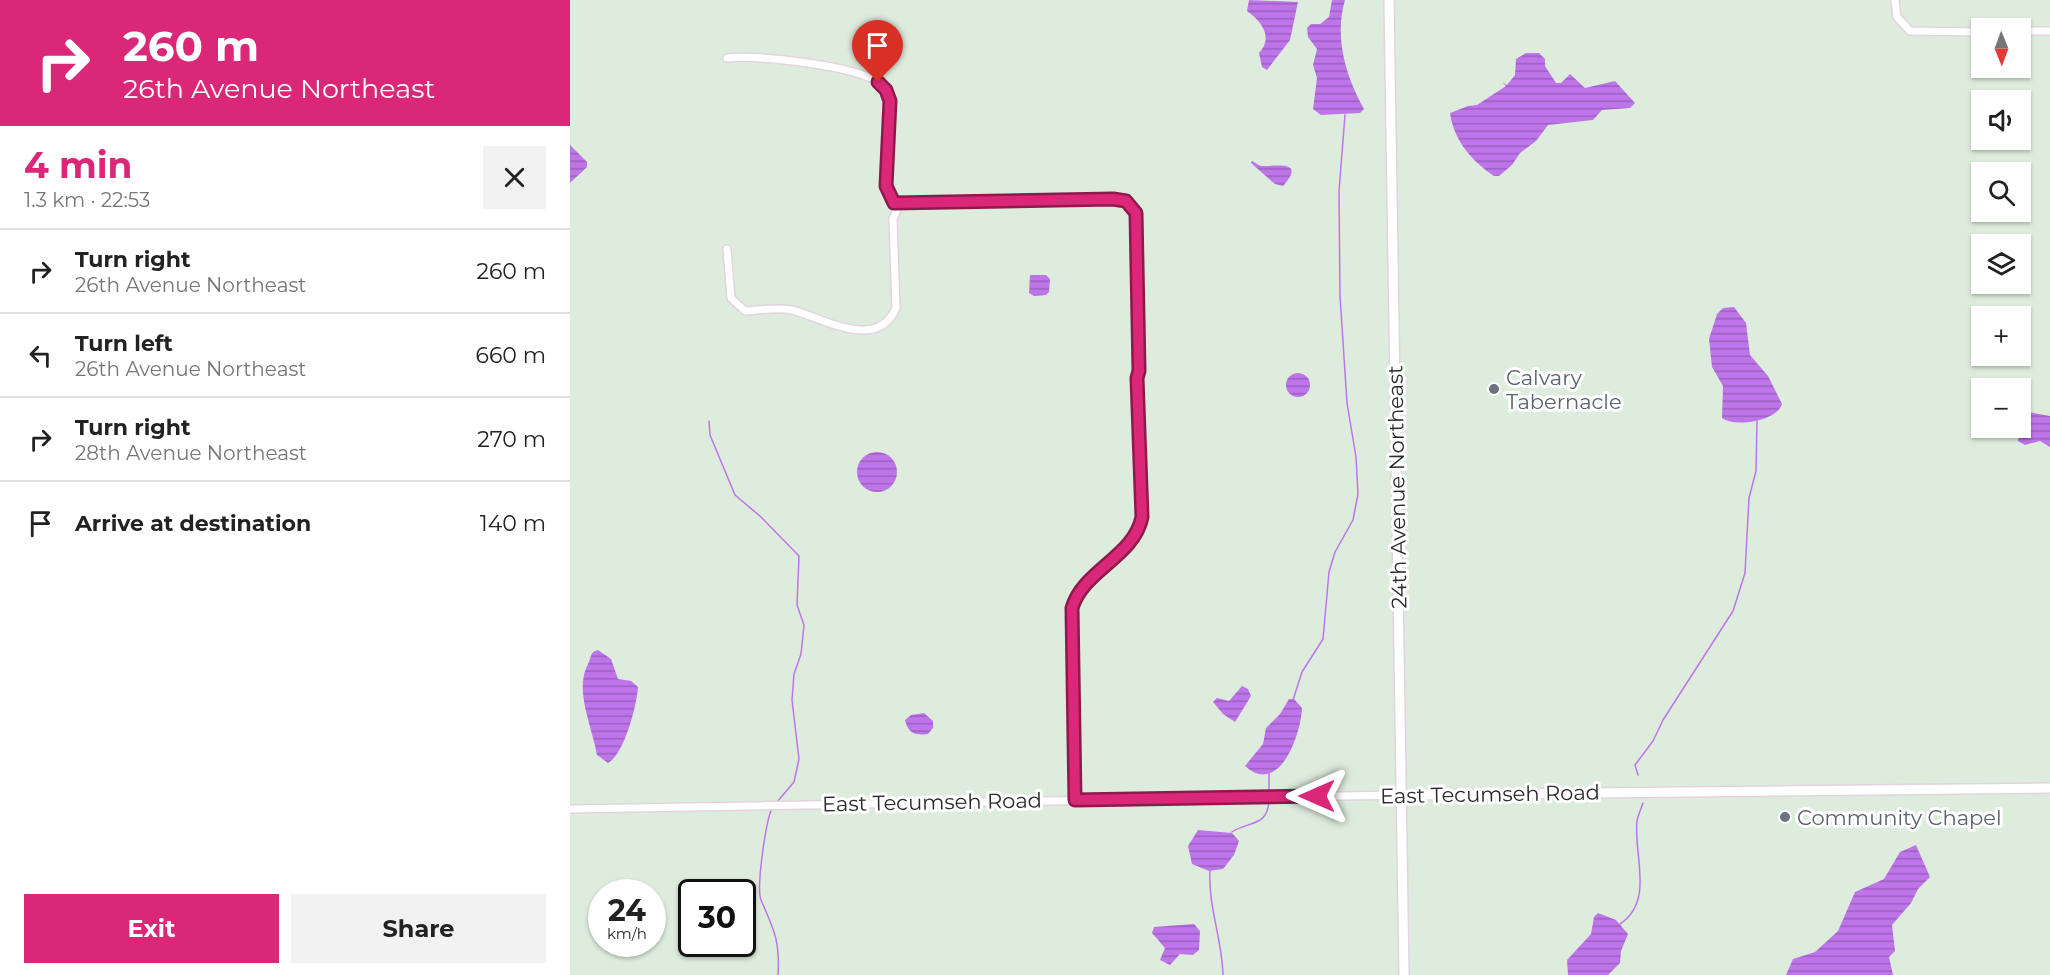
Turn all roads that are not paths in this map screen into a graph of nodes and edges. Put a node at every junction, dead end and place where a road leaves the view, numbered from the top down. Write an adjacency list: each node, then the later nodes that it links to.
1 (1389, 0): 10 (street, 24th Avenue Northeast)
2 (1895, 0): 5 (street)
3 (2031, 31): 4 (street)
4 (2050, 31)
5 (1971, 32)
6 (728, 58): 7 (street)
7 (899, 204): 8 (street); 11 (street)
8 (727, 249)
9 (2050, 788): 10 (street, East Tecumseh Road)
10 (1401, 795): 11 (street, East Tecumseh Road); 13 (street, 24th Avenue Northeast)
11 (1075, 800): 12 (street, East Tecumseh Road)
12 (570, 808)
13 (1404, 975)

